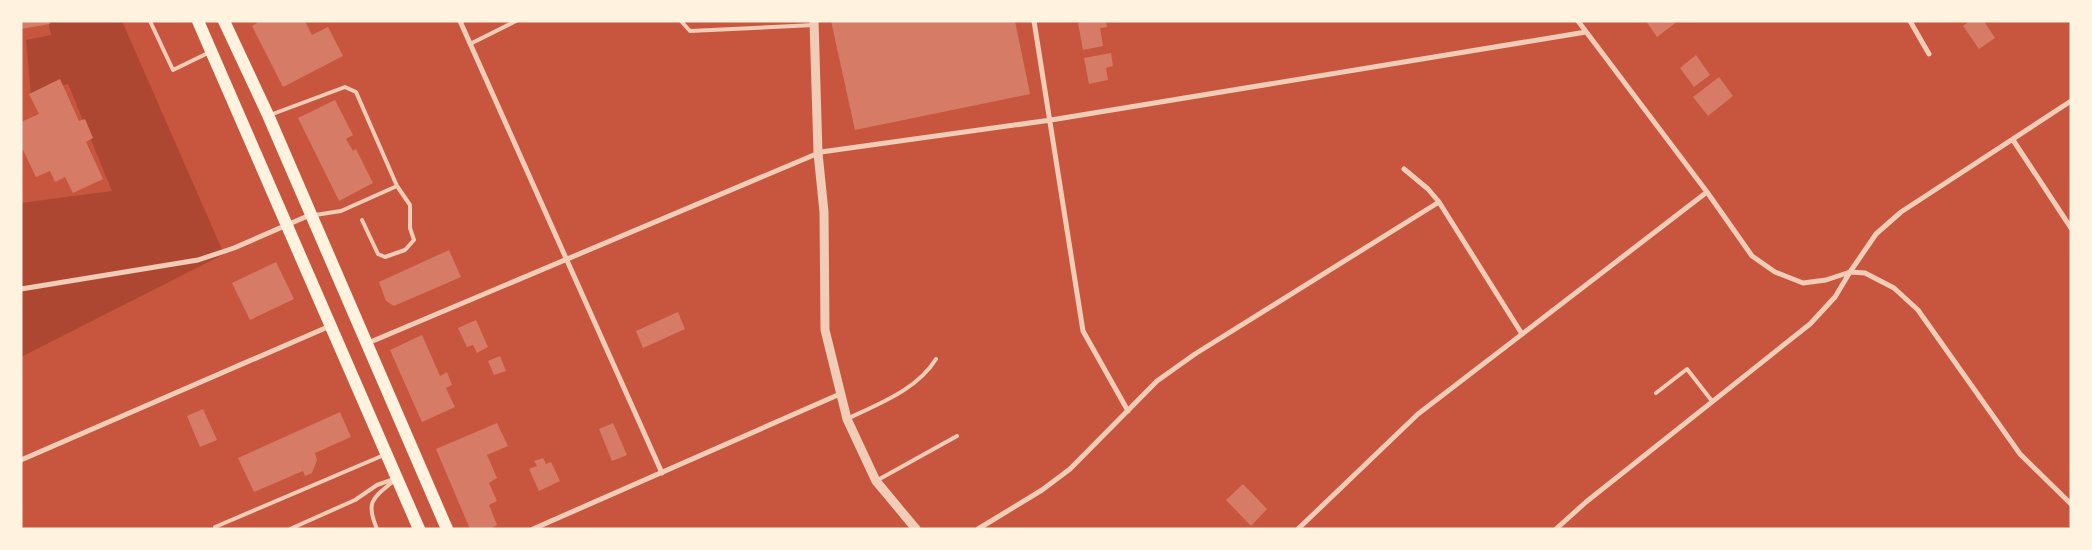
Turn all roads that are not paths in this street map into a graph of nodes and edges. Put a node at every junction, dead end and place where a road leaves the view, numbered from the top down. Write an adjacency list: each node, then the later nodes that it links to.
1 (150, 21): 13 (lane)
2 (198, 21): 13 (main road)
3 (224, 21): 16 (main road)
4 (460, 21): 12 (street)
5 (516, 21): 12 (lane)
6 (681, 21): 10 (lane)
7 (1034, 21): 17 (street)
8 (1578, 21): 11 (street)
9 (1910, 21): 14 (street)
10 (814, 23): 19 (street)
11 (1586, 32): 17 (street); 22 (street)
12 (470, 44): 28 (street)
13 (210, 52): 26 (main road)
14 (1929, 54)
15 (2071, 101): 18 (street)
16 (268, 116): 21 (lane); 24 (main road)
17 (1050, 120): 19 (street); 38 (street)
18 (2013, 140): 27 (street); 29 (street)
19 (818, 153): 28 (street); 36 (street)
20 (1404, 169): 23 (street)
21 (397, 186): 24 (lane); 25 (lane)
22 (1707, 192): 29 (street); 32 (street)
23 (1438, 202): 32 (street); 38 (street)
24 (311, 215): 26 (street); 33 (main road)
25 (362, 220)
26 (286, 226): 30 (street); 31 (main road)
27 (2071, 228)
28 (567, 257): 33 (street); 43 (street)
29 (1850, 272): 37 (street); 46 (street)
30 (21, 289)
31 (330, 326): 41 (main road); 42 (street)
32 (1522, 334): 55 (street)
33 (367, 343): 51 (main road)
34 (936, 359): 39 (lane)
35 (1656, 393): 37 (lane)
36 (840, 394): 39 (street); 43 (street)
37 (1712, 402): 56 (street)
38 (1128, 411): 54 (street)
39 (846, 419): 45 (street)
40 (957, 436): 45 (lane)
41 (386, 454): 44 (main road); 47 (lane)
42 (21, 460)
43 (662, 473): 52 (street)
44 (396, 479): 48 (lane); 49 (lane); 50 (main road)
45 (876, 481): 53 (street)
46 (2071, 504)
47 (215, 527)
48 (290, 529)
49 (377, 529)
50 (418, 529)
51 (447, 529)
52 (533, 529)
53 (916, 529)
54 (978, 529)
55 (1298, 529)
56 (1556, 529)

